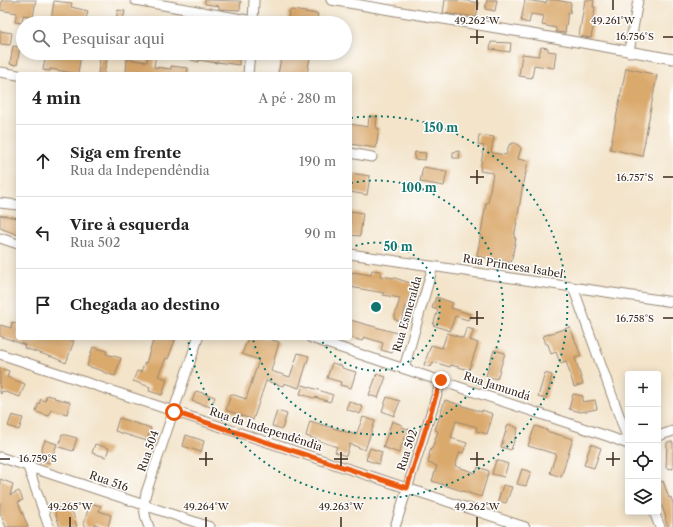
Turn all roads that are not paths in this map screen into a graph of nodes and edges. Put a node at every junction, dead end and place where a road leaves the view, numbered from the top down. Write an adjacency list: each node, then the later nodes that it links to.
1 (135, 0): 5 (street)
2 (254, 0): 6 (street)
3 (331, 0): 7 (street)
4 (638, 0): 7 (street)
5 (221, 16)
6 (253, 16)
7 (629, 52): 8 (street)
8 (673, 59)
9 (249, 60): 11 (street)
10 (0, 72): 12 (street)
11 (248, 72)
12 (16, 75)
13 (352, 153): 14 (street)
14 (372, 157)
15 (0, 203): 16 (street)
16 (16, 206)
17 (0, 238): 18 (street)
18 (16, 243)
19 (352, 254): 20 (street, Rua Princesa Isabel)
20 (433, 266): 21 (street, Rua Princesa Isabel); 26 (street, Rua Esmeralda)
21 (573, 287): 22 (street, Rua Princesa Isabel); 30 (street)
22 (673, 302)
23 (197, 340): 28 (street, Rua 504)
24 (317, 340): 26 (street, Rua Jamundá)
25 (0, 354): 28 (street, Rua da Independêndia)
26 (404, 368): 27 (street, Rua Jamundá)
27 (441, 380): 32 (street, Rua Jamundá); 35 (street, Rua 502)
28 (174, 412): 35 (street, Rua da Independêndia); 36 (street, Rua 504)
29 (673, 431): 31 (street)
30 (625, 432)
31 (661, 435)
32 (626, 443)
33 (0, 457): 34 (street, Rua 516)
34 (28, 466): 36 (street, Rua 516); 38 (street)
35 (407, 488): 41 (street, Rua 502); 42 (street, Rua da Independêndia)
36 (144, 505): 39 (street, Rua 504); 40 (street, Rua 516)
37 (655, 515): 43 (street)
38 (49, 527)
39 (149, 527)
40 (210, 527)
41 (395, 527)
42 (525, 527)
43 (660, 527)

